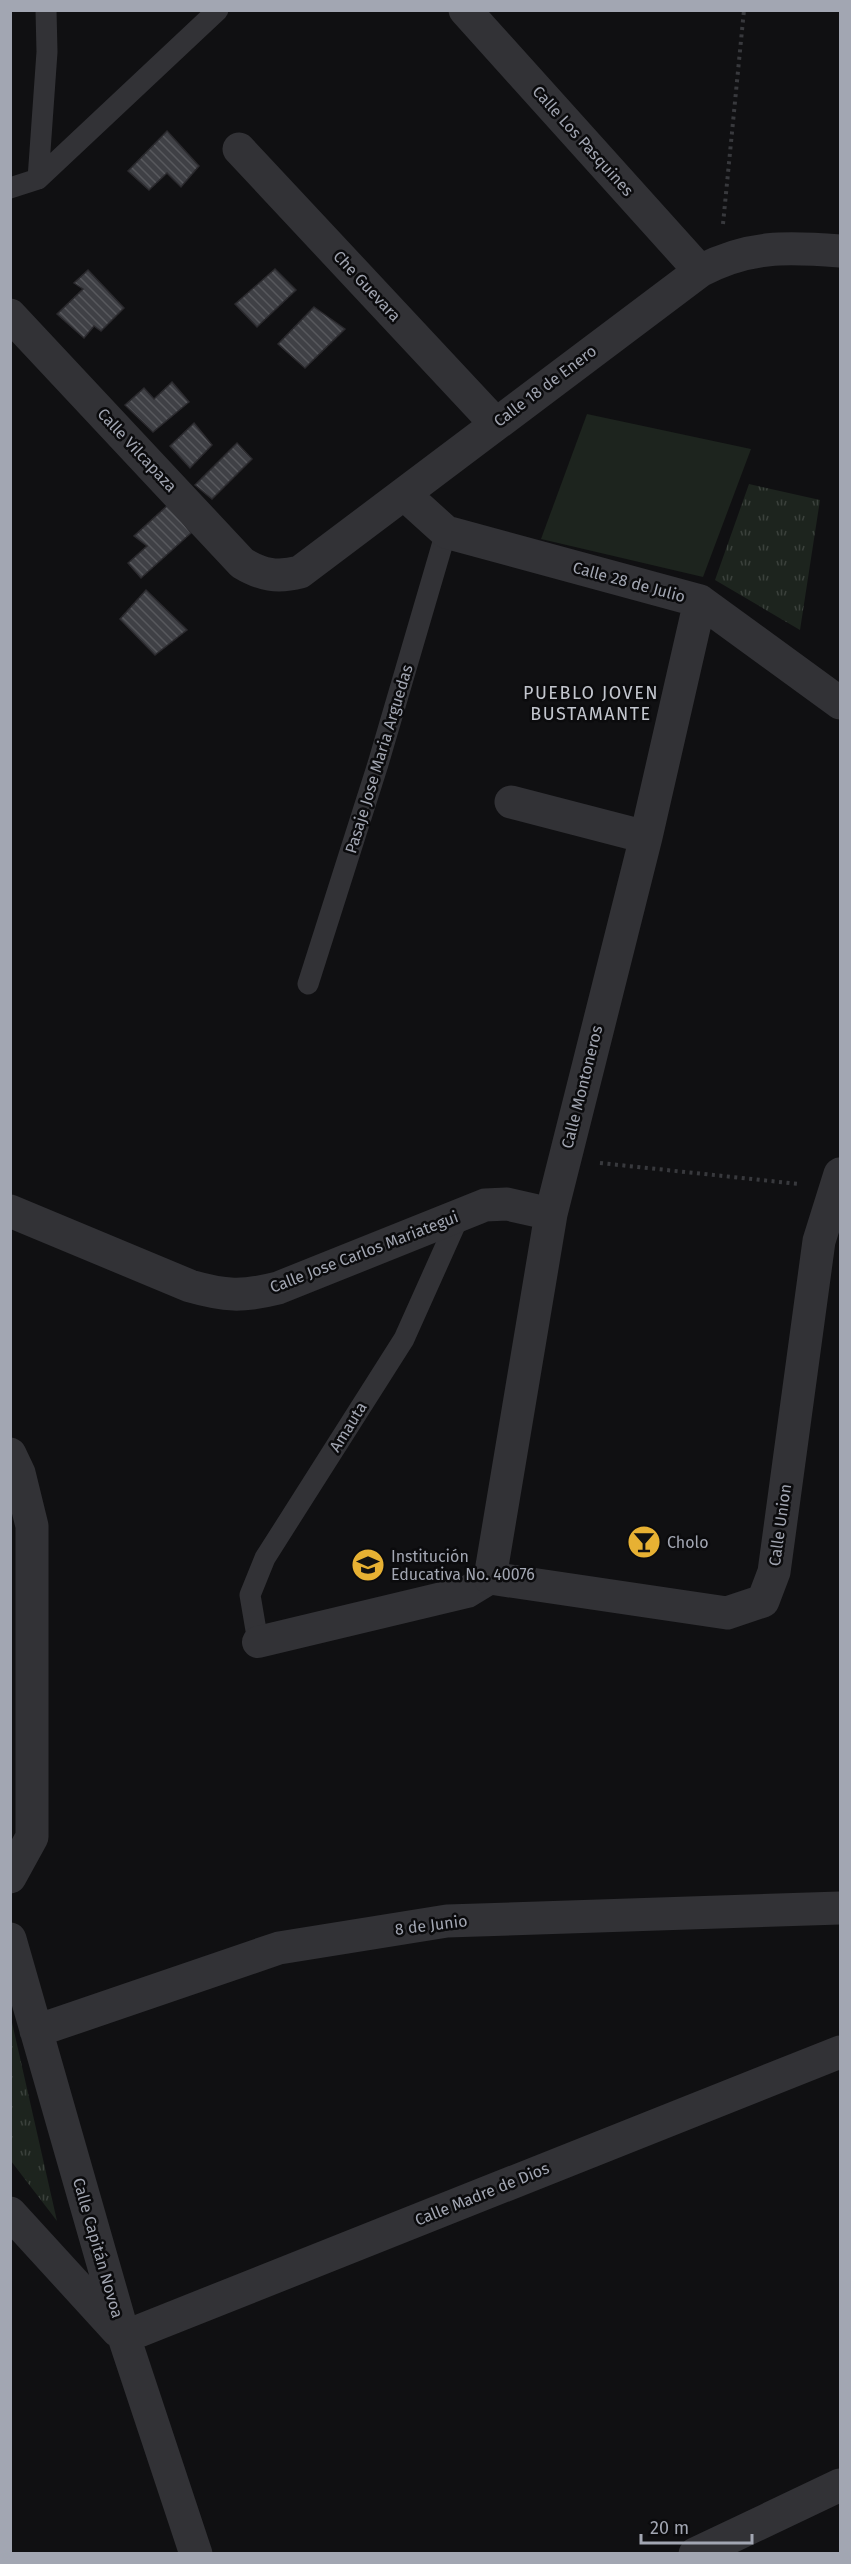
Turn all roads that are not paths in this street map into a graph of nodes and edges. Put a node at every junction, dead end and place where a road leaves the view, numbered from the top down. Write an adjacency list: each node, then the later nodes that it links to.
1 (45, 10): 5 (lane)
2 (218, 10): 5 (lane)
3 (465, 10): 8 (street, Calle Los Pasquines)
4 (238, 149): 10 (street, Che Guevara)
5 (38, 179): 6 (lane)
6 (10, 188)
7 (840, 251): 8 (street, Calle 18 de Enero)
8 (710, 266): 10 (street, Calle 18 de Enero)
9 (10, 315): 13 (street, Calle Vilcapaza)
10 (495, 423): 11 (street, Calle 18 de Enero)
11 (404, 494): 12 (street, Calle 28 de Julio); 13 (street, Calle 18 de Enero)
12 (446, 532): 14 (street, Calle 28 de Julio); 18 (lane, Pasaje Jose Maria Arguedas)
13 (270, 576)
14 (700, 601): 15 (street, Calle 28 de Julio); 17 (street, Calle Montoneros)
15 (840, 703)
16 (511, 802): 17 (street)
17 (646, 837): 22 (street, Calle Montoneros)
18 (308, 984)
19 (838, 1181): 24 (street, Calle Union)
20 (10, 1211): 21 (street, Calle Jose Carlos Mariategui)
21 (460, 1214): 22 (street, Calle Jose Carlos Mariategui); 25 (lane, Amauta)
22 (551, 1214): 24 (street, Calle Montoneros)
23 (10, 1454): 26 (street)
24 (490, 1578): 25 (street)
25 (258, 1642)
26 (10, 1877)
27 (840, 1908): 29 (street, 8 de Junio)
28 (10, 1939): 29 (street, Calle Capitán Novoa)
29 (36, 2031): 32 (street, Calle Capitán Novoa)
30 (840, 2052): 32 (street, Calle Madre de Dios)
31 (10, 2213): 32 (street)
32 (124, 2337): 34 (street, Calle Capitán Novoa)
33 (840, 2485): 35 (street)
34 (196, 2553)
35 (694, 2553)

